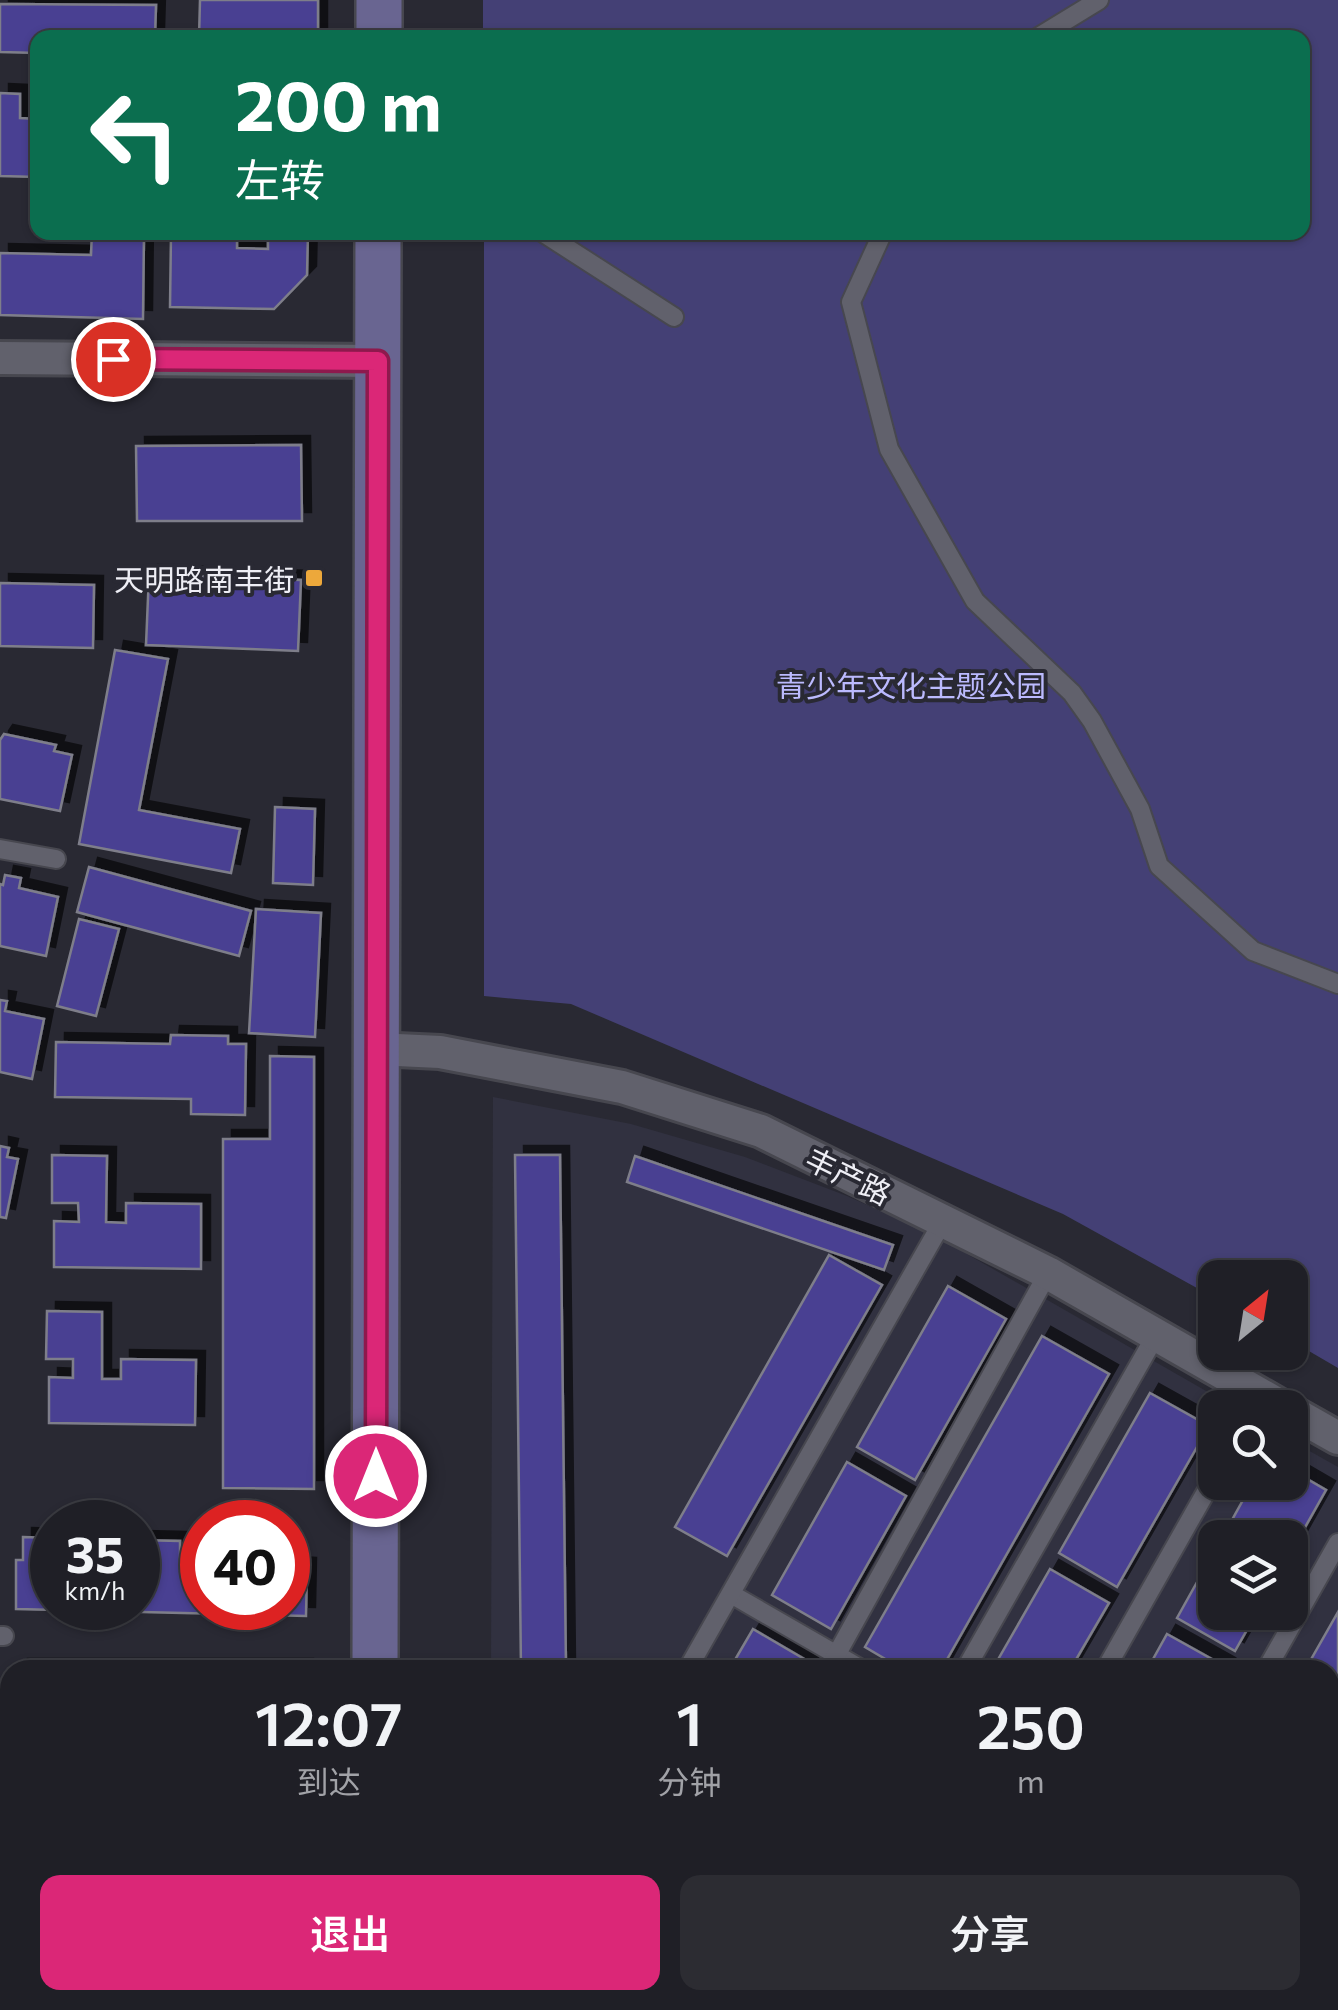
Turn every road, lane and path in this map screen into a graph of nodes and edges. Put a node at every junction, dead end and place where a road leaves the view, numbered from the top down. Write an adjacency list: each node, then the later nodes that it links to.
1 (379, 0): 3 (street)
2 (1100, 0): 4 (lane)
3 (379, 30)
4 (1050, 30)
5 (378, 240): 10 (street)
6 (554, 240): 8 (lane)
7 (879, 240): 13 (lane)
8 (674, 317)
9 (0, 358): 10 (street)
10 (378, 361): 14 (street)
11 (0, 849): 12 (lane)
12 (56, 859)
13 (1338, 984)
14 (376, 1049): 15 (street, 丰产路); 24 (street)
15 (943, 1221): 16 (street, 丰产路); 23 (lane)
16 (1048, 1273): 17 (street, 丰产路); 27 (lane)
17 (1156, 1335): 18 (street, 丰产路); 28 (lane)
18 (1247, 1390)
19 (1308, 1423): 20 (street, 丰产路)
20 (1338, 1438)
21 (1201, 1500): 29 (lane)
22 (1338, 1543): 30 (lane)
23 (730, 1594): 25 (lane); 26 (lane)
24 (375, 1660)
25 (693, 1660)
26 (829, 1660)
27 (833, 1660)
28 (971, 1660)
29 (1111, 1660)
30 (1272, 1660)

